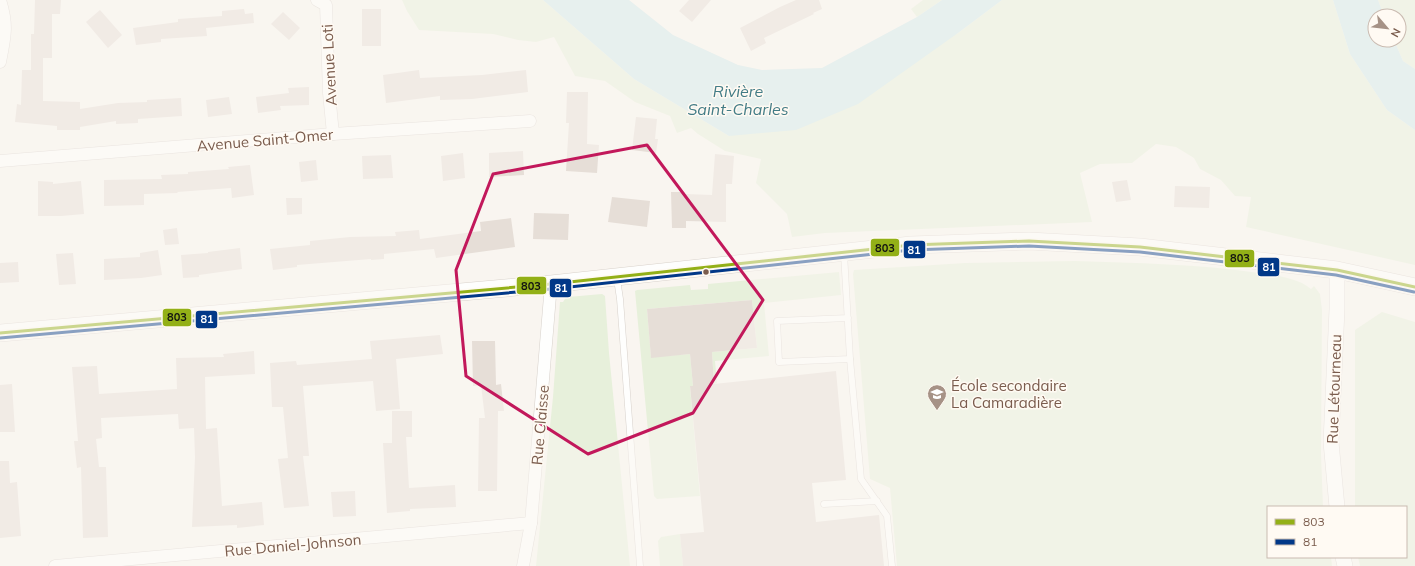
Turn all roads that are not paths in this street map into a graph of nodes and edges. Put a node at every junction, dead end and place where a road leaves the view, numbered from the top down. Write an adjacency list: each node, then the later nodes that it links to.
1 (0, 0): 3 (street)
2 (317, 0): 5 (street, Avenue Loti)
3 (0, 62)
4 (530, 121): 5 (street, Avenue Saint-Omer)
5 (333, 134): 6 (street, Avenue Saint-Omer)
6 (0, 161)
7 (844, 252): 8 (main road); 9 (main road); 12 (lane)
8 (1337, 270): 11 (main road); 17 (street, Rue Létourneau)
9 (616, 277): 10 (main road); 21 (lane)
10 (551, 284): 13 (main road); 18 (street, Rue Claisse)
11 (1415, 287)
12 (848, 318): 14 (lane); 14 (lane)
13 (0, 333)
14 (850, 359): 15 (lane)
15 (877, 501): 16 (lane); 22 (lane)
16 (824, 504)
17 (1337, 506)
18 (531, 523): 19 (street, Rue Daniel-Johnson); 20 (street, Rue Claisse)
19 (55, 566)
20 (523, 566)
21 (640, 566)
22 (892, 566)

